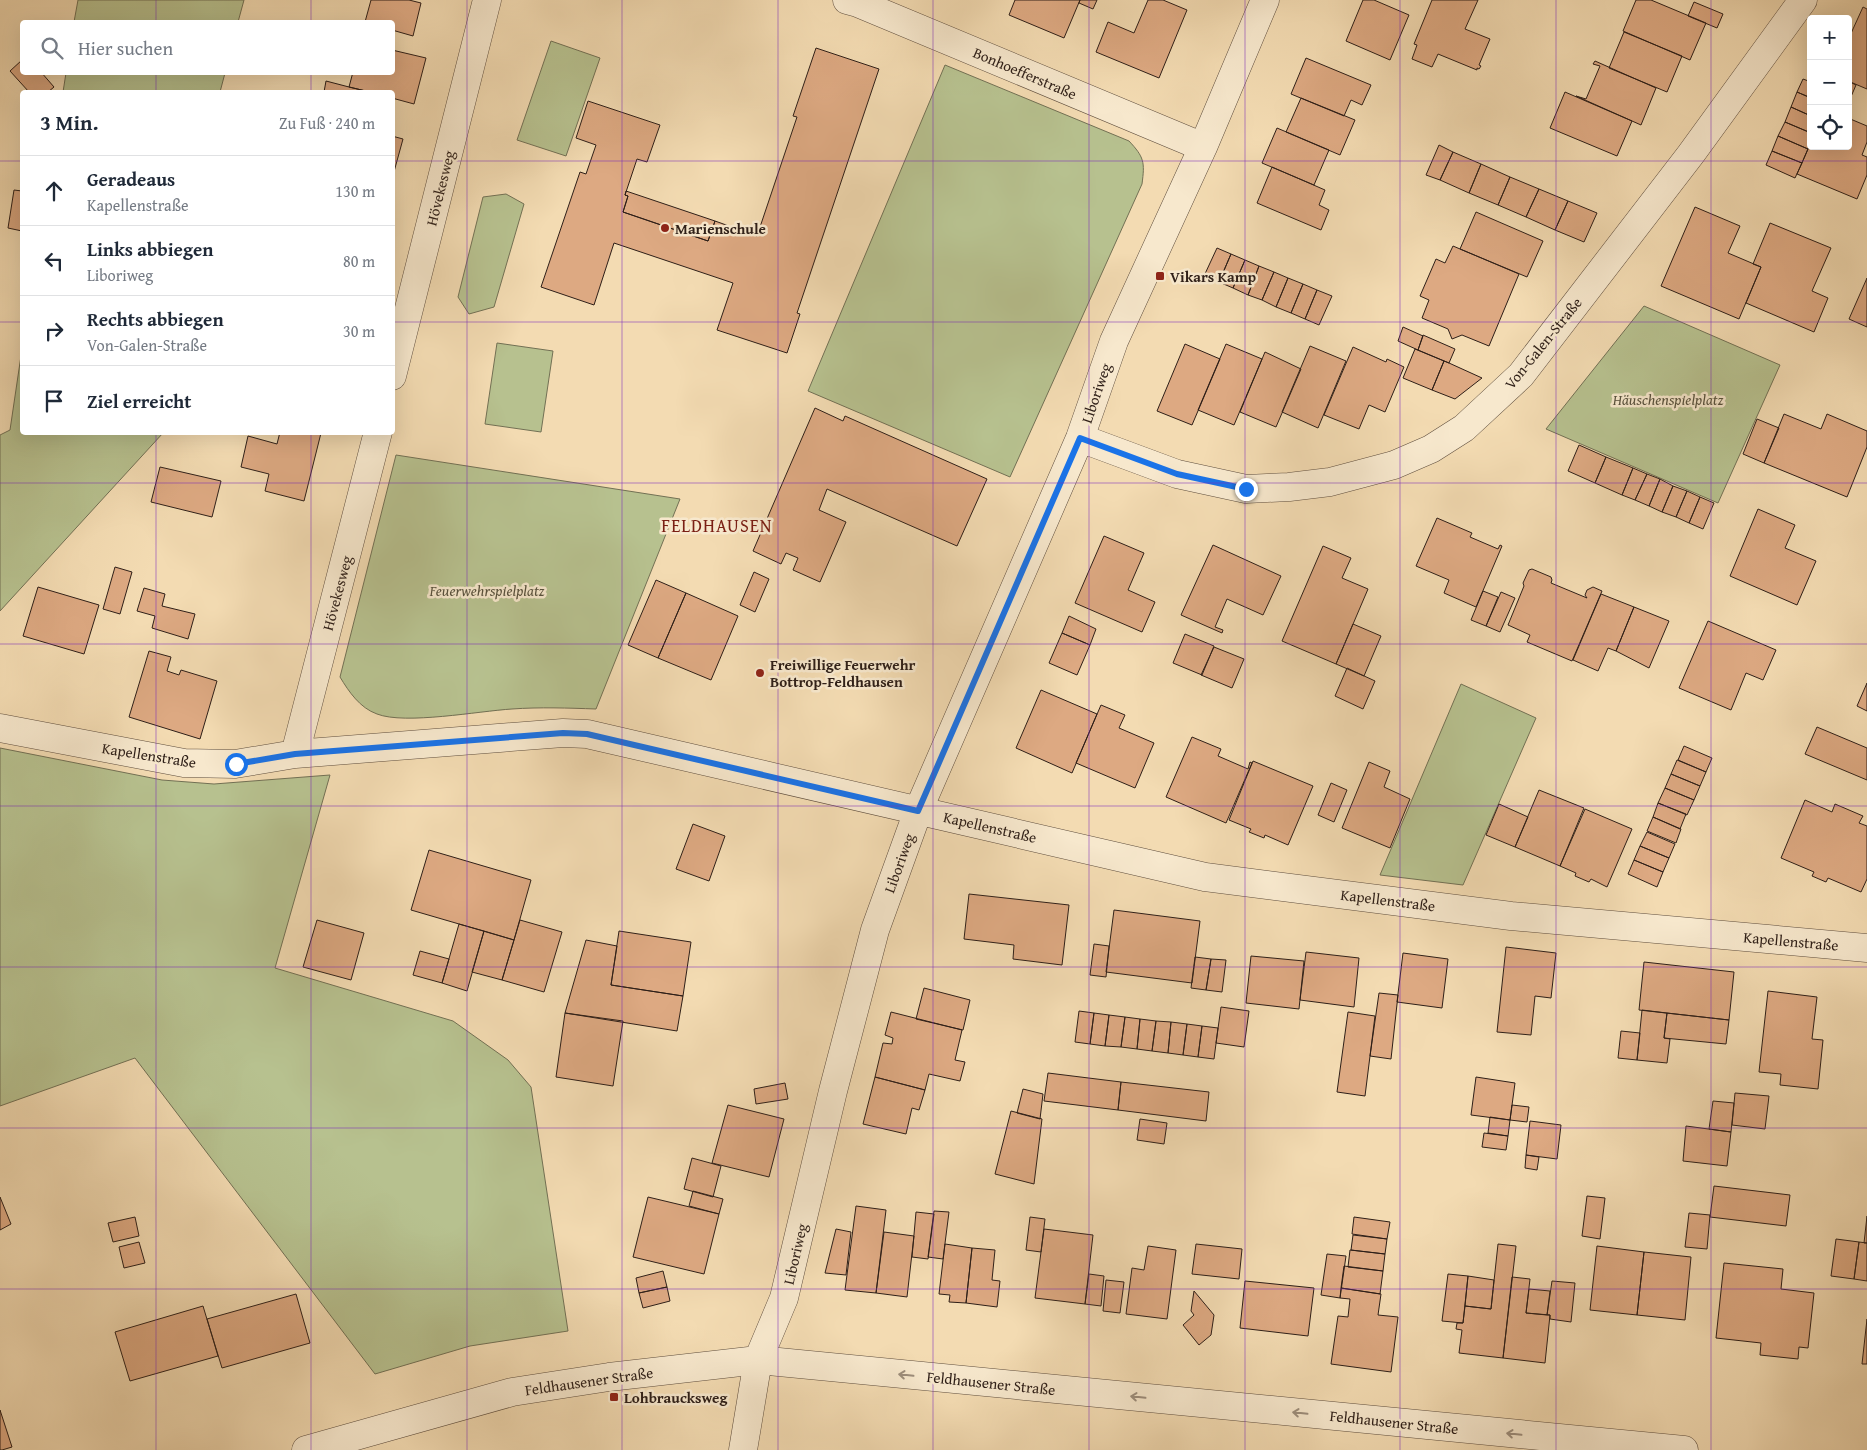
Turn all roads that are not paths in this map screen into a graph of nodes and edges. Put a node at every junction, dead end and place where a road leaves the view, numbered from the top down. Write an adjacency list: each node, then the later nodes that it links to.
1 (487, 0): 6 (street, Hövekesweg)
2 (847, 0): 5 (street, Bonhoefferstraße)
3 (1266, 0): 5 (street, Liboriweg)
4 (1803, 0): 8 (street, Von-Galen-Straße)
5 (1203, 147): 8 (street, Liboriweg)
6 (395, 364)
7 (377, 435): 10 (street, Hövekesweg)
8 (1080, 438): 11 (street, Liboriweg)
9 (0, 728): 10 (street, Kapellenstraße)
10 (295, 754): 11 (street, Kapellenstraße)
11 (918, 811): 12 (street, Kapellenstraße); 13 (street, Liboriweg)
12 (1867, 948)
13 (758, 1360): 14 (street, Feldhausener Straße); 15 (street); 16 (street, Feldhausener Straße, one-way to 13)
14 (306, 1450)
15 (743, 1450)
16 (1684, 1450)

